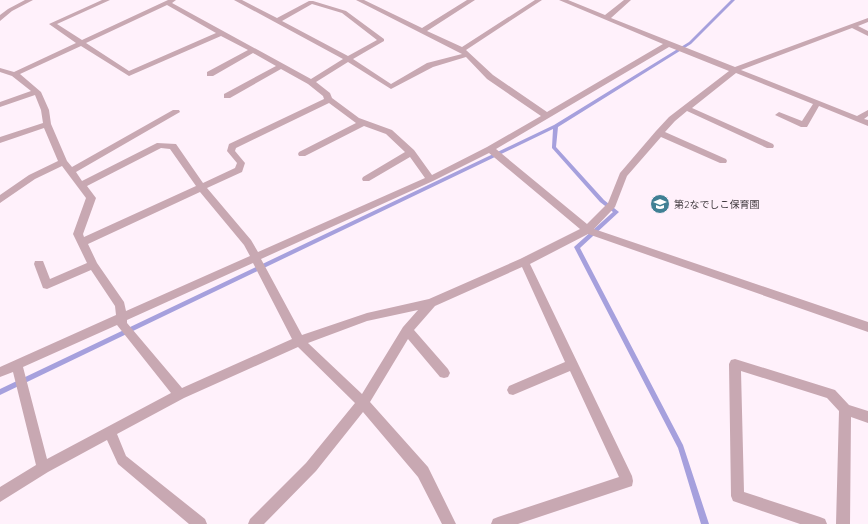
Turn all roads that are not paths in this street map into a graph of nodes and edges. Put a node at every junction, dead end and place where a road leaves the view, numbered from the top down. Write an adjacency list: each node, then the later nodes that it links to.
1 (30, 0): 11 (street)
2 (107, 0): 18 (street)
3 (237, 0): 13 (street)
4 (360, 0): 15 (street)
5 (472, 0): 15 (street)
6 (539, 0): 21 (street)
7 (562, 0): 10 (street)
8 (628, 0): 10 (street)
9 (170, 1): 16 (street); 18 (street)
10 (606, 18): 19 (street)
11 (0, 19)
12 (868, 20): 14 (street)
13 (277, 21): 22 (street); 22 (street)
14 (853, 26): 17 (street); 25 (street)
15 (422, 31): 21 (street)
16 (221, 32): 18 (street); 20 (street)
17 (868, 34)
18 (80, 43): 26 (street)
19 (670, 45): 25 (street); 38 (street)
20 (253, 50): 23 (street); 27 (street)
21 (464, 52): 22 (street); 38 (street)
22 (348, 59): 28 (street)
23 (281, 66): 28 (street); 30 (street)
24 (0, 70): 26 (street)
25 (735, 70): 32 (street); 34 (street)
26 (15, 74): 29 (street)
27 (210, 74)
28 (311, 82): 31 (street)
29 (37, 92): 33 (street); 42 (street)
30 (227, 96)
31 (328, 100): 40 (street); 55 (street)
32 (817, 103): 37 (street); 39 (street)
33 (0, 105)
34 (686, 108): 43 (street); 45 (street)
35 (176, 112): 51 (street)
36 (868, 112): 39 (street)
37 (779, 115)
38 (547, 116): 46 (street)
39 (858, 119): 41 (street)
40 (363, 123): 47 (street); 48 (street)
41 (868, 123)
42 (47, 124): 44 (street); 50 (street)
43 (659, 133): 49 (street); 57 (street)
44 (0, 140)
45 (770, 146)
46 (490, 149): 52 (street); 57 (street)
47 (410, 152): 52 (street); 53 (street)
48 (302, 154)
49 (723, 161)
50 (64, 162): 51 (street); 56 (street)
51 (71, 172): 54 (street)
52 (430, 179): 59 (street)
53 (366, 180)
54 (82, 185): 55 (street); 58 (street)
55 (201, 187): 58 (street); 59 (street)
56 (0, 200)
57 (587, 230): 60 (street); 65 (street)
58 (82, 242): 62 (street)
59 (255, 258): 64 (street); 67 (street)
60 (524, 262): 63 (street); 68 (street)
61 (39, 264): 62 (street)
62 (93, 264): 64 (street)
63 (431, 303): 66 (street); 67 (street)
64 (121, 321): 69 (street); 73 (street)
65 (868, 327)
66 (407, 330): 71 (street); 74 (street)
67 (299, 341): 73 (street); 74 (street)
68 (572, 365): 72 (street); 83 (street)
69 (18, 368): 70 (street); 78 (street)
70 (0, 372)
71 (444, 373)
72 (513, 390)
73 (180, 394): 77 (street)
74 (363, 403): 81 (street); 82 (street)
75 (845, 409): 76 (street); 84 (street); 85 (street)
76 (868, 417)
77 (110, 432): 78 (street); 80 (street)
78 (43, 468): 79 (street)
79 (0, 495)
80 (200, 524)
81 (255, 524)
82 (449, 524)
83 (498, 524)
84 (820, 524)
85 (843, 524)

